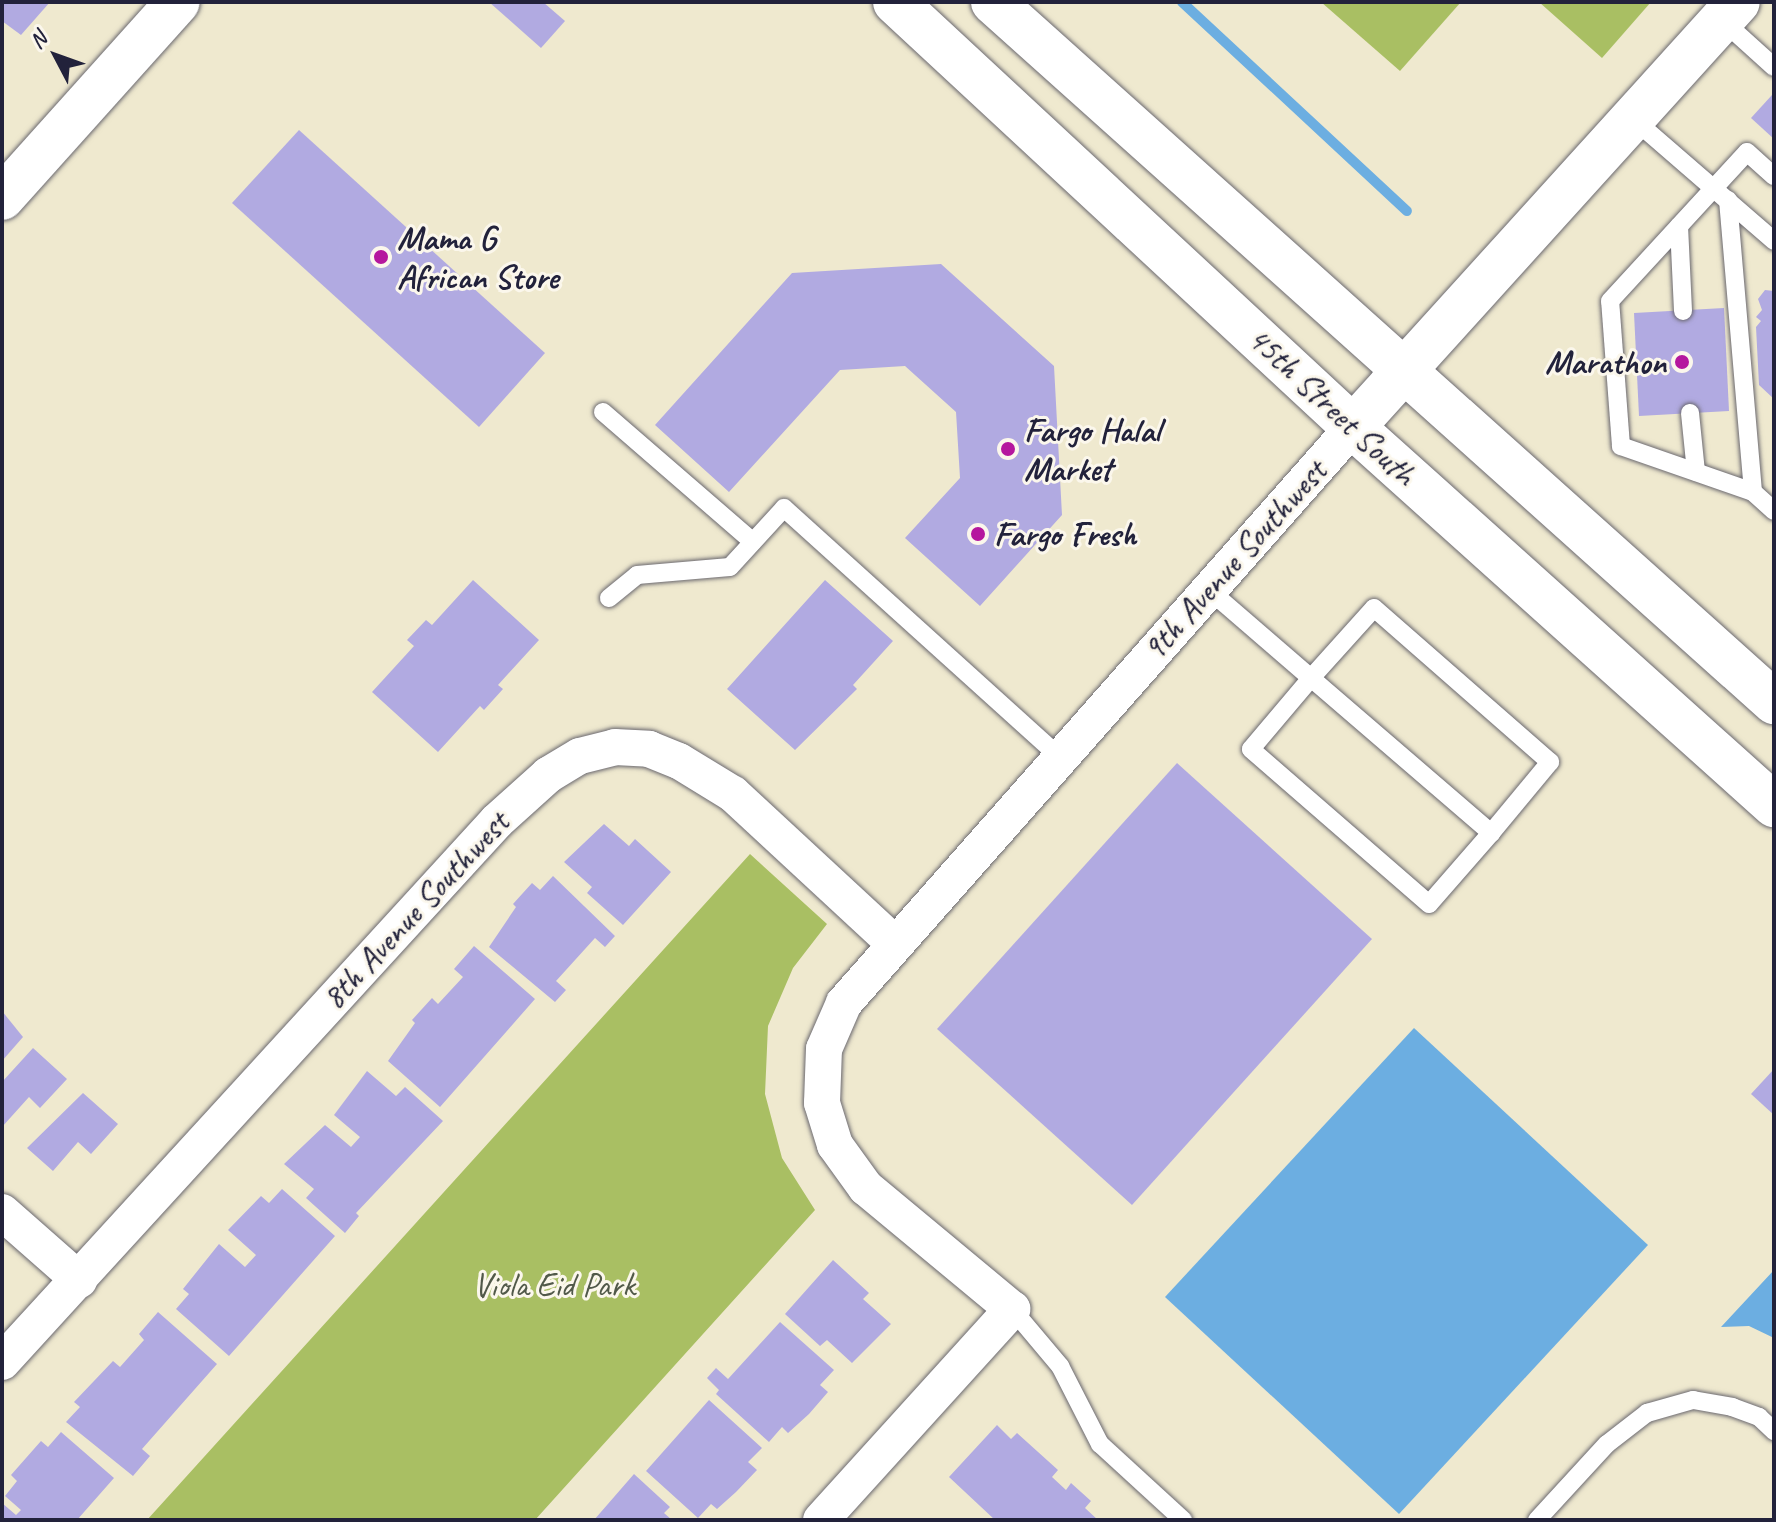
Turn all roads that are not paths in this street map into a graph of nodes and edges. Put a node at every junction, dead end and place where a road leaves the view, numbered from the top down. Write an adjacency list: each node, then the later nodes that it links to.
1 (178, 2): 9 (main road)
2 (895, 2): 16 (main road, 45th Street South)
3 (993, 2): 13 (main road, 45th Street South)
4 (1730, 11): 5 (lane); 6 (main road, 9th Avenue Southwest)
5 (1774, 67)
6 (1631, 116): 8 (lane); 13 (main road, 9th Avenue Southwest)
7 (1774, 176): 8 (lane)
8 (1721, 194): 10 (lane); 11 (lane); 18 (lane)
9 (2, 198)
10 (1679, 226): 12 (lane); 17 (lane)
11 (1774, 241)
12 (1683, 311)
13 (1402, 372): 16 (main road, 9th Avenue Southwest); 25 (main road, 45th Street South)
14 (603, 412): 20 (lane)
15 (1690, 413): 17 (lane)
16 (1353, 427): 21 (street, 9th Avenue Southwest); 23 (main road, 45th Street South)
17 (1696, 472): 18 (lane)
18 (1753, 492): 19 (lane)
19 (1774, 511)
20 (753, 542): 22 (lane); 26 (lane)
21 (1209, 590): 24 (lane); 26 (street, 9th Avenue Southwest)
22 (609, 598)
23 (1614, 661): 27 (main road); 28 (main road, 45th Street South)
24 (1311, 678): 29 (lane); 29 (lane); 29 (lane)
25 (1774, 702)
26 (1060, 757): 30 (street, 9th Avenue Southwest)
27 (1774, 776)
28 (1774, 805)
29 (1491, 833)
30 (894, 943): 32 (street, 8th Avenue Southwest); 33 (street, 9th Avenue Southwest)
31 (2, 1212): 32 (street)
32 (79, 1280): 34 (street, 8th Avenue Southwest)
33 (1012, 1309): 36 (street); 37 (lane)
34 (2, 1362)
35 (1774, 1431): 38 (lane)
36 (821, 1520)
37 (1183, 1520)
38 (1537, 1520)

